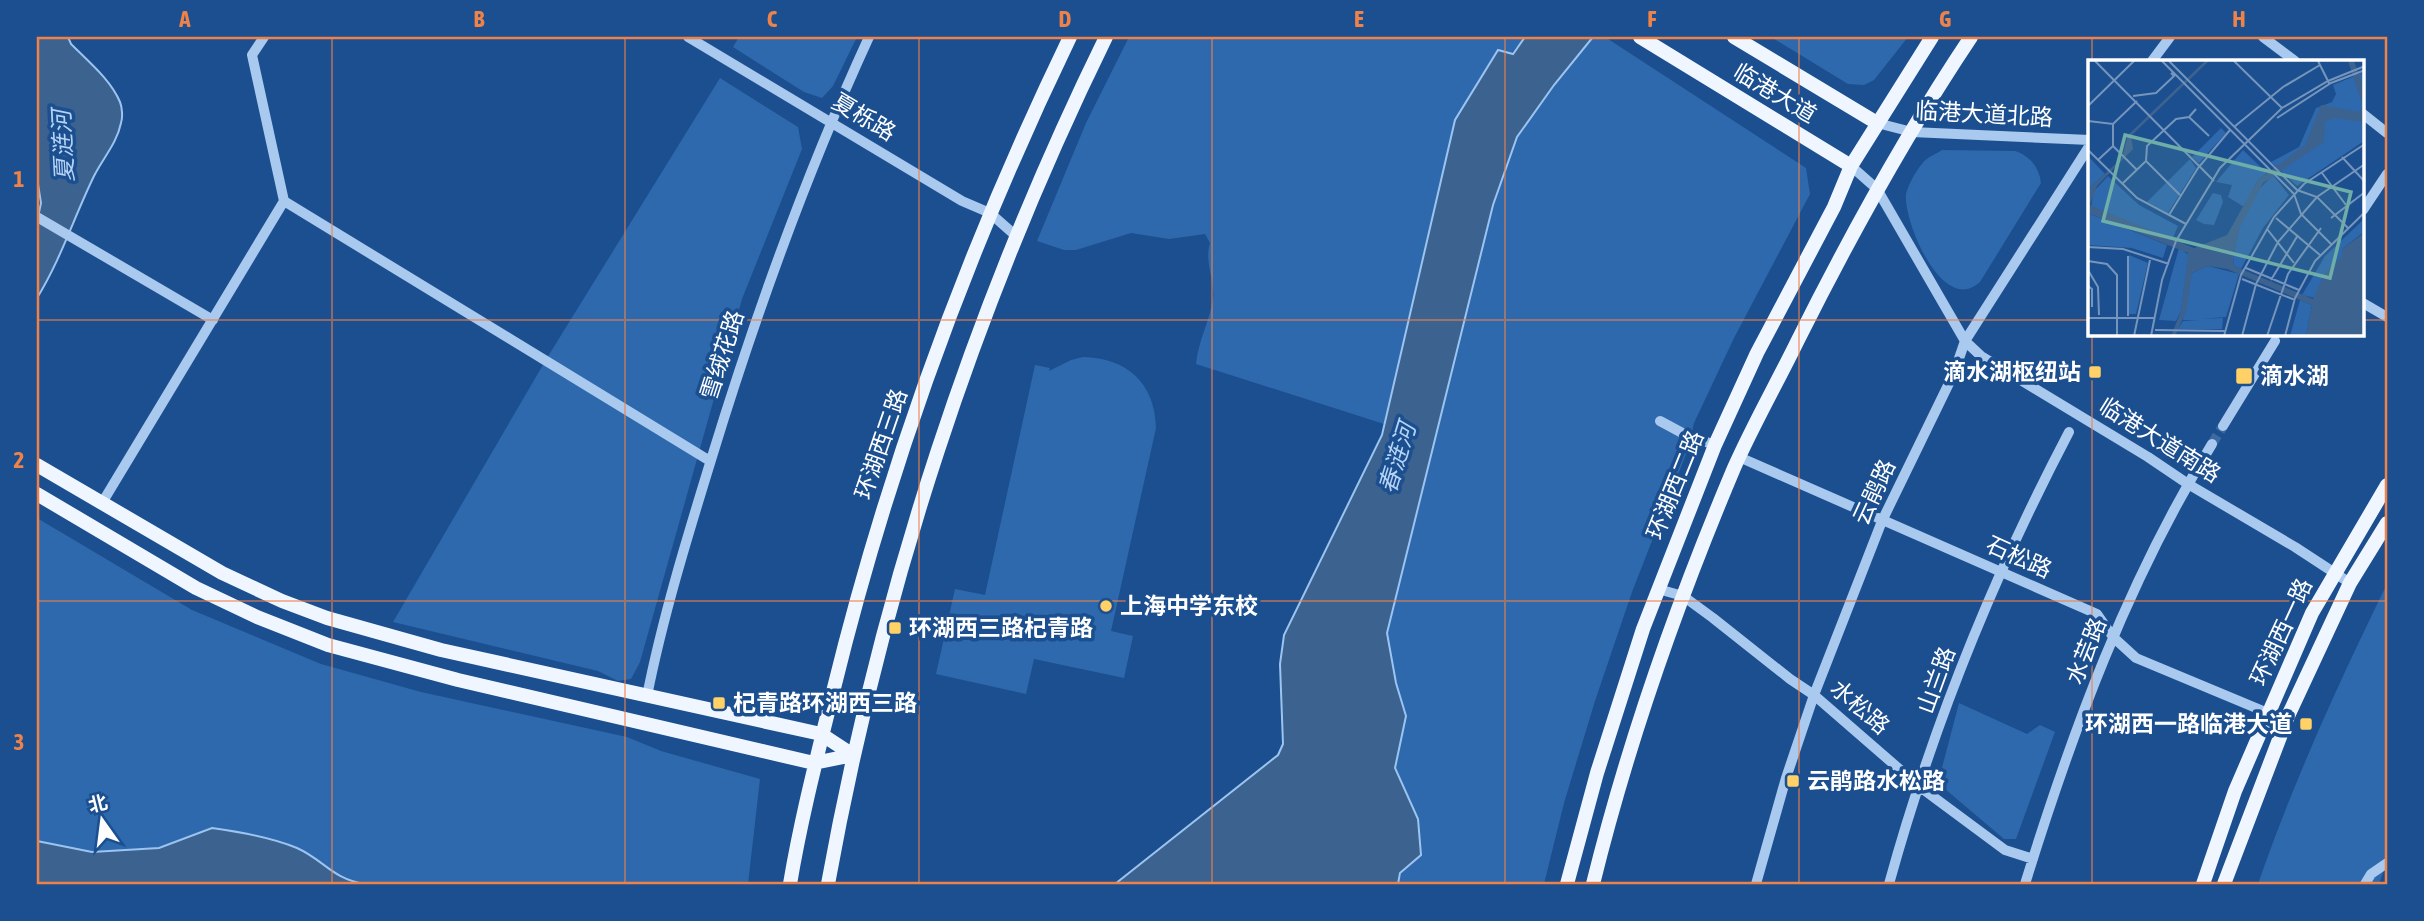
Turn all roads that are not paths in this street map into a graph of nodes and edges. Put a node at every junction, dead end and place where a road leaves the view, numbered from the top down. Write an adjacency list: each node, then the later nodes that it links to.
1 (264, 37): 24 (street)
2 (688, 37): 15 (street, 夏栎路)
3 (869, 37): 15 (street, 雪绒花路)
4 (1070, 37): 26 (main road, 环湖西三路)
5 (1106, 37): 28 (main road)
6 (1640, 37): 21 (main road, 临港大道)
7 (1734, 37): 16 (main road, 临港大道)
8 (1932, 37): 16 (main road, 环湖西二路)
9 (1970, 37): 17 (main road)
10 (2170, 37): 12 (street)
11 (2263, 37): 13 (street)
12 (2153, 60)
13 (2294, 60)
14 (2364, 115): 18 (street)
15 (831, 122): 26 (street, 夏栎路); 40 (street, 雪绒花路)
16 (1877, 123): 17 (street, 临港大道北路); 21 (main road, 环湖西二路)
17 (1912, 132): 19 (street, 临港大道北路); 23 (main road)
18 (2387, 133)
19 (2088, 143)
20 (2088, 146): 32 (street, 云鹃路)
21 (1851, 166): 23 (street, 临港大道南路); 38 (main road, 环湖西二路)
22 (2387, 174): 25 (street)
23 (1877, 189): 32 (street, 临港大道南路); 39 (main road)
24 (284, 201): 31 (street); 40 (street)
25 (2364, 208)
26 (990, 213): 28 (street, 夏栎路); 57 (main road, 环湖西三路)
27 (37, 217): 31 (street)
28 (1016, 236): 58 (main road)
29 (2364, 304): 30 (street)
30 (2387, 317)
31 (213, 320): 45 (street)
32 (1965, 341): 42 (street, 临港大道南路); 46 (street, 云鹃路)
33 (2275, 341): 35 (street)
34 (1660, 422): 38 (street)
35 (2223, 426)
36 (2069, 432): 48 (street, 山兰路)
37 (2212, 444): 42 (street, 水芸路)
38 (1715, 445): 51 (main road, 环湖西二路)
39 (1739, 457): 46 (street, 石松路); 52 (main road)
40 (710, 461): 55 (street, 雪绒花路)
41 (37, 465): 45 (main road)
42 (2188, 484): 49 (street, 临港大道南路); 53 (street, 水芸路)
43 (2387, 485): 49 (main road, 环湖西一路)
44 (37, 494): 59 (main road)
45 (102, 503): 55 (main road)
46 (1882, 520): 48 (street, 石松路); 54 (street, 云鹃路)
47 (2386, 524): 50 (main road, 环湖西一路)
48 (2001, 572): 53 (street, 石松路); 60 (street, 山兰路)
49 (2334, 574): 50 (street, 临港大道南路); 56 (main road, 环湖西一路)
50 (2350, 583): 71 (main road, 环湖西一路)
51 (1658, 589): 52 (street, 水松路); 65 (main road, 环湖西二路)
52 (1683, 596): 54 (street, 水松路); 66 (main road)
53 (2113, 637): 56 (street, 石松路); 61 (street, 水芸路)
54 (1814, 695): 60 (street, 水松路); 67 (street, 云鹃路)
55 (647, 696): 57 (main road)
56 (2268, 713): 70 (main road, 环湖西一路)
57 (821, 734): 58 (main road); 59 (main road, 环湖西三路)
58 (853, 755): 59 (main road); 64 (main road)
59 (814, 764): 63 (main road, 环湖西三路)
60 (1920, 787): 61 (street, 水松路); 68 (street, 山兰路)
61 (2033, 859): 69 (street, 水芸路)
62 (2387, 863): 72 (street)
63 (790, 884)
64 (828, 884)
65 (1567, 884)
66 (1593, 884)
67 (1756, 884)
68 (1889, 884)
69 (2025, 884)
70 (2203, 884)
71 (2224, 884)
72 (2365, 884)

